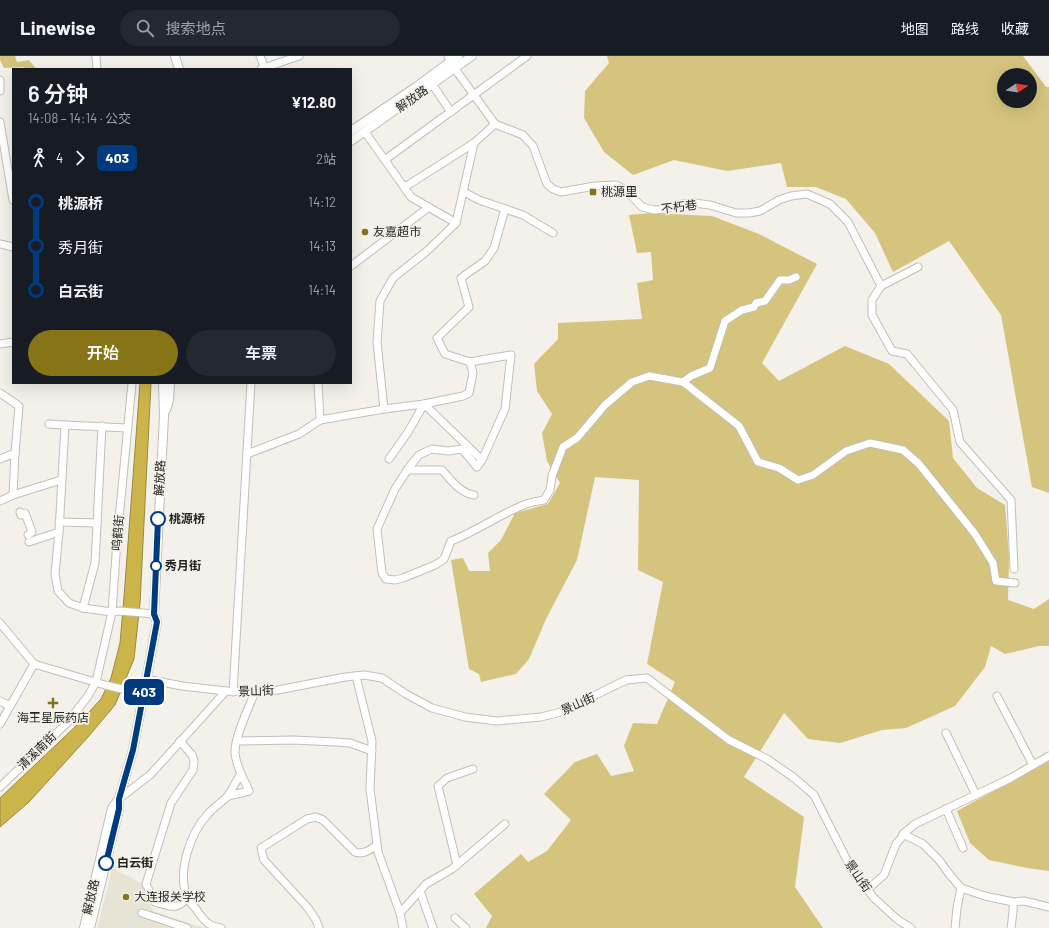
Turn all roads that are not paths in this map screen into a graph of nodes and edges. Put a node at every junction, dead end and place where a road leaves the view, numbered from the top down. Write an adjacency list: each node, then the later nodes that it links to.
1 (96, 56): 9 (street)
2 (175, 56): 10 (main road)
3 (260, 56): 11 (street)
4 (299, 56): 12 (street)
5 (458, 56): 8 (main road, 解放路)
6 (472, 56): 8 (main road, 解放路)
7 (527, 56): 16 (street)
8 (451, 62): 14 (main road, 解放路); 16 (street); 20 (main road, 解放路)
9 (97, 68)
10 (179, 68)
11 (264, 68)
12 (267, 68)
13 (0, 80): 15 (street)
14 (432, 84): 17 (street); 21 (main road, 解放路)
15 (0, 91)
16 (475, 94): 17 (street); 19 (street)
17 (451, 112): 24 (street)
18 (0, 122): 27 (street)
19 (495, 124): 23 (street); 37 (street, 不朽巷)
20 (352, 130)
21 (365, 132): 22 (main road, 解放路); 24 (street)
22 (352, 140)
23 (474, 143): 25 (street); 26 (street)
24 (386, 159): 25 (street)
25 (405, 188): 28 (street)
26 (464, 192): 29 (street); 30 (street)
27 (12, 194)
28 (429, 207): 30 (street); 34 (street)
29 (505, 209): 31 (street); 40 (street)
30 (456, 223): 50 (street)
31 (553, 233)
32 (0, 244): 33 (street)
33 (12, 247)
34 (352, 265)
35 (918, 267): 37 (street)
36 (796, 278): 41 (street)
37 (881, 286): 71 (street)
38 (12, 342): 39 (street)
39 (0, 344)
40 (470, 362): 49 (street); 61 (street)
41 (684, 382): 62 (street); 72 (street)
42 (132, 384): 56 (street, 鸣鹤街)
43 (163, 384): 51 (main road, 解放路)
44 (166, 384): 51 (main road)
45 (170, 384): 51 (main road, 解放路)
46 (251, 384): 58 (street)
47 (318, 384): 52 (street)
48 (0, 394): 57 (street)
49 (424, 404): 50 (street); 60 (street); 61 (street)
50 (384, 409): 52 (street)
51 (164, 416): 75 (main road, 解放路)
52 (320, 420): 58 (street)
53 (49, 424): 54 (street)
54 (65, 425): 55 (street); 63 (street)
55 (102, 426): 56 (street); 69 (street)
56 (128, 428): 74 (street, 鸣鹤街)
57 (15, 454): 59 (street); 64 (street)
58 (247, 454): 81 (street)
59 (0, 459)
60 (389, 459)
61 (482, 460): 62 (street)
62 (407, 470): 65 (street)
63 (61, 480): 64 (street); 68 (street)
64 (13, 495): 66 (street)
65 (474, 495)
66 (0, 501)
67 (20, 512): 70 (street)
68 (59, 522): 69 (street); 70 (street)
69 (97, 523): 73 (street)
70 (58, 532): 73 (street)
71 (1014, 569)
72 (1015, 583)
73 (83, 608): 74 (street)
74 (112, 612): 75 (street); 80 (street, 鸣鹤街)
75 (154, 614): 79 (main road, 解放路)
76 (0, 623): 77 (street)
77 (34, 664): 80 (street); 86 (street)
78 (356, 676): 82 (street, 景山街); 91 (street); 107 (street, 景山街)
79 (146, 679): 81 (street, 景山街); 83 (main road, 解放路)
80 (96, 682): 83 (street); 96 (street, 清溪南街)
81 (230, 692): 82 (street, 景山街); 89 (street)
82 (255, 692): 90 (street)
83 (143, 694): 99 (main road, 解放路)
84 (997, 696): 93 (street)
85 (0, 701): 86 (street)
86 (10, 706): 87 (street)
87 (0, 724)
88 (946, 733): 97 (street)
89 (180, 741): 99 (street); 109 (street)
90 (237, 741): 91 (street); 95 (street)
91 (372, 751): 103 (street)
92 (1049, 756): 93 (street)
93 (1034, 765): 97 (street)
94 (473, 769): 105 (street)
95 (241, 773): 98 (street); 98 (street)
96 (0, 787)
97 (976, 794): 100 (street)
98 (228, 796): 109 (street)
99 (119, 799): 115 (main road, 解放路); 116 (main road, 解放路)
100 (946, 809): 102 (street); 104 (street)
101 (505, 824): 105 (street)
102 (903, 834): 106 (street); 107 (street)
103 (377, 846): 113 (street); 119 (street)
104 (963, 848)
105 (457, 865): 108 (street)
106 (961, 888): 110 (street); 124 (street)
107 (867, 890): 123 (street, 景山街)
108 (420, 891): 113 (street); 121 (street)
109 (187, 898): 118 (street)
110 (1014, 902): 111 (street); 125 (street)
111 (1049, 906)
112 (142, 913): 117 (street)
113 (400, 913): 120 (street)
114 (455, 918): 122 (street)
115 (84, 928)
116 (90, 928)
117 (187, 928)
118 (222, 928)
119 (319, 928)
120 (403, 928)
121 (433, 928)
122 (466, 928)
123 (911, 928)
124 (955, 928)
125 (1011, 928)

